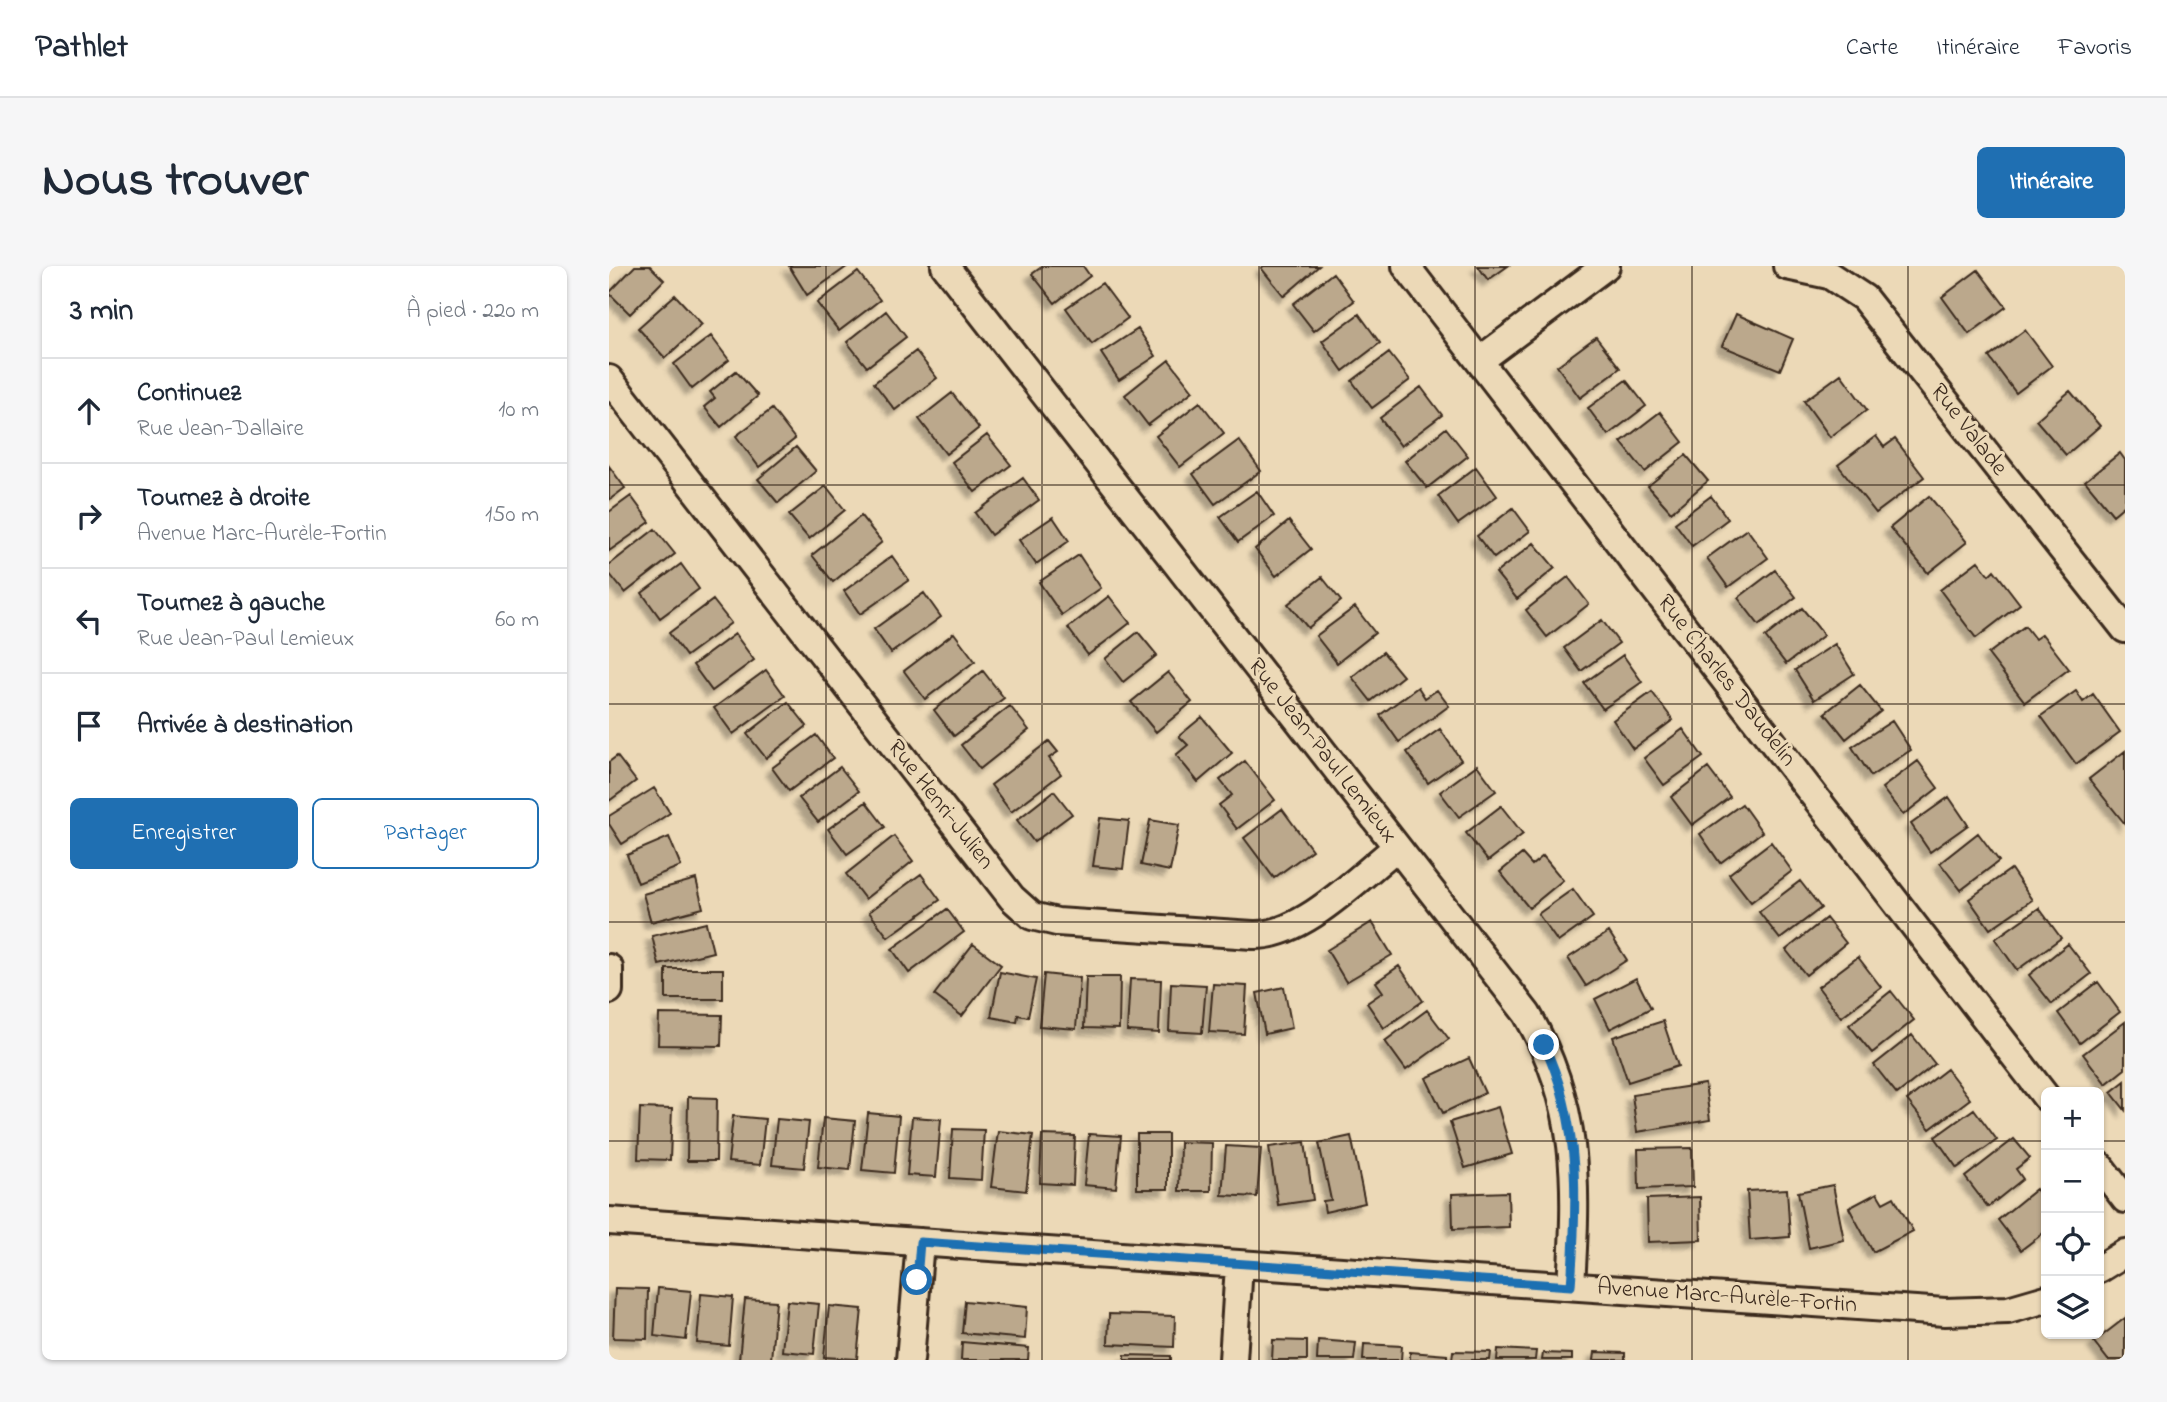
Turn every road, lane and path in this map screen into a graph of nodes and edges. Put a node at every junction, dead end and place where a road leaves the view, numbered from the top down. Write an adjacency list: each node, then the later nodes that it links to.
1 (945, 266): 8 (street, Rue Jean-Paul Lemieux)
2 (1406, 266): 5 (street, Rue Charles Daudelin)
3 (1606, 266): 5 (street)
4 (1787, 266): 7 (street, Rue Valade)
5 (1479, 361): 11 (street, Rue Charles Daudelin)
6 (609, 379): 8 (street, Rue Henri-Julien)
7 (2125, 629)
8 (1397, 847): 19 (street, Rue Jean-Paul Lemieux)
9 (609, 968): 10 (street)
10 (609, 990)
11 (2041, 1091)
12 (2104, 1172): 13 (street)
13 (2125, 1199)
14 (609, 1221): 15 (street, Avenue Marc-Aurèle-Fortin)
15 (920, 1242): 17 (street, Avenue Marc-Aurèle-Fortin); 21 (street)
16 (2125, 1253): 18 (street)
17 (1239, 1265): 19 (street, Avenue Marc-Aurèle-Fortin); 22 (street)
18 (2104, 1266)
19 (1571, 1286): 20 (street, Avenue Marc-Aurèle-Fortin)
20 (2041, 1300)
21 (910, 1360)
22 (1233, 1360)

